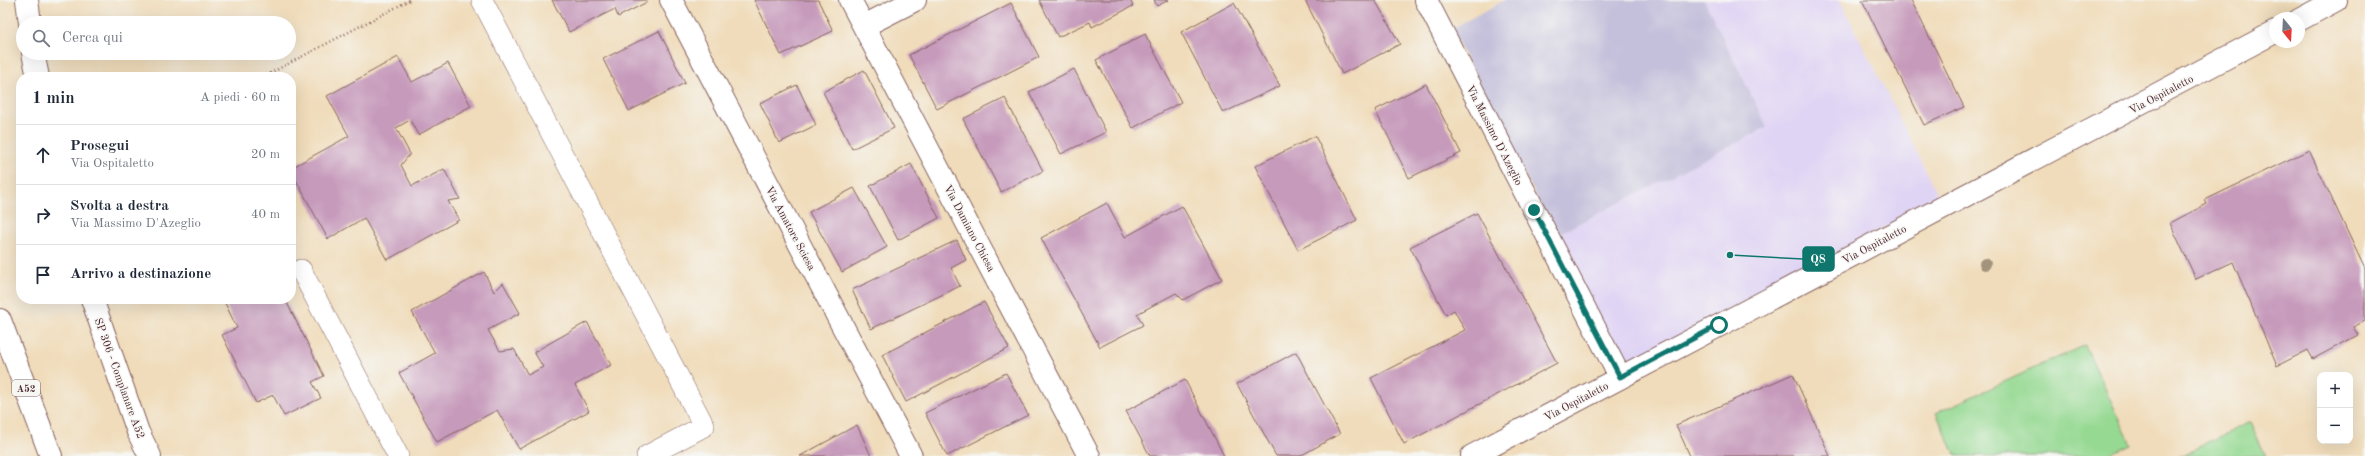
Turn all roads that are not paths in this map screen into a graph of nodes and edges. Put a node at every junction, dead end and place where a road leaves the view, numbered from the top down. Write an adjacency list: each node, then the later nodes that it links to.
1 (27, 0): 8 (main road)
2 (482, 0): 21 (lane)
3 (671, 0): 22 (main road, Via Amatore Sciesa)
4 (850, 0): 10 (main road, Via Damiano Chiesa)
5 (915, 0): 10 (main road)
6 (1426, 0): 17 (main road, Via Massimo D'Azeglio)
7 (2336, 0): 9 (main road)
8 (29, 16)
9 (2305, 17)
10 (864, 26): 23 (main road, Via Damiano Chiesa)
11 (2269, 35): 17 (main road, Via Ospitaletto)
12 (34, 60): 13 (main road)
13 (37, 72)
14 (301, 270): 20 (lane)
15 (94, 304): 19 (main road, SP 306 - Complanare A52)
16 (0, 320): 18 (main road, A52)
17 (1620, 377): 24 (main road, Via Ospitaletto)
18 (51, 456)
19 (150, 456)
20 (398, 456)
21 (646, 456)
22 (911, 456)
23 (1089, 456)
24 (1472, 456)

